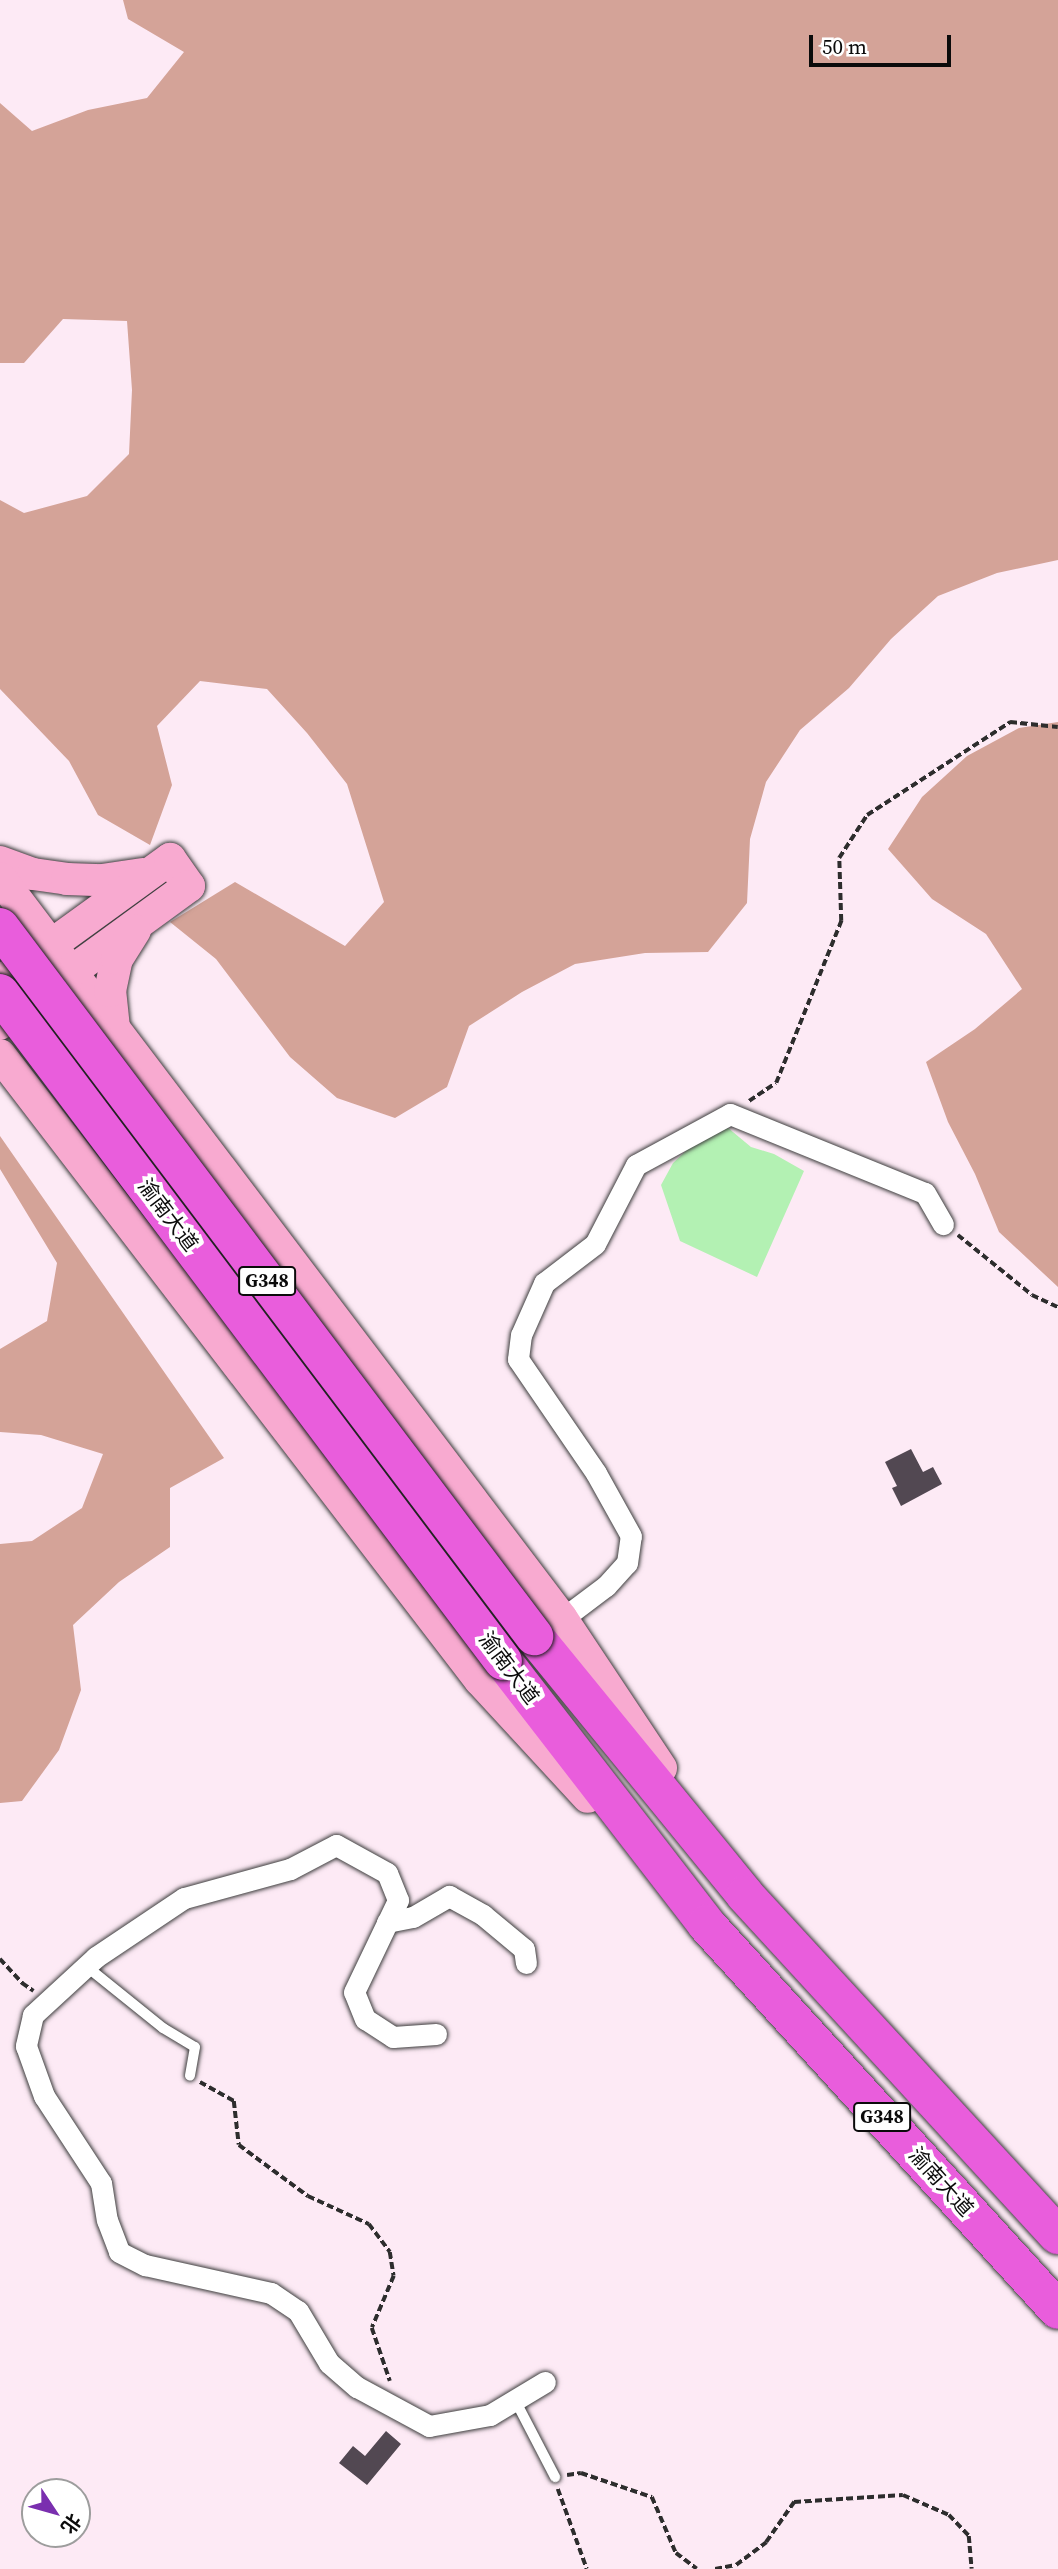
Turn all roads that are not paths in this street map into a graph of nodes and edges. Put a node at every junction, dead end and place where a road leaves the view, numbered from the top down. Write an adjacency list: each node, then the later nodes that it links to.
1 (0, 862): 2 (main road)
2 (148, 873): 4 (main road); 6 (main road)
3 (0, 878): 6 (main road)
4 (143, 919): 7 (main road); 11 (main road)
5 (0, 927): 14 (highway, 渝南大道 / G348, bridge)
6 (51, 945): 7 (main road); 8 (main road)
7 (71, 972): 10 (main road); 11 (main road)
8 (0, 982)
9 (0, 993): 16 (highway, 渝南大道 / G348, bridge)
10 (0, 1024)
11 (114, 1028): 14 (main road)
12 (0, 1055): 16 (main road)
13 (943, 1224): 14 (street)
14 (548, 1628): 21 (highway, 渝南大道 / G348)
15 (387, 1922): 17 (street); 18 (street); 19 (street)
16 (706, 1924): 22 (highway, 渝南大道 / G348)
17 (526, 1963)
18 (86, 1966): 20 (lane); 24 (street)
19 (436, 2034)
20 (190, 2076)
21 (1058, 2235)
22 (1058, 2310)
23 (545, 2382): 24 (street)
24 (515, 2400): 25 (lane)
25 (555, 2477)

